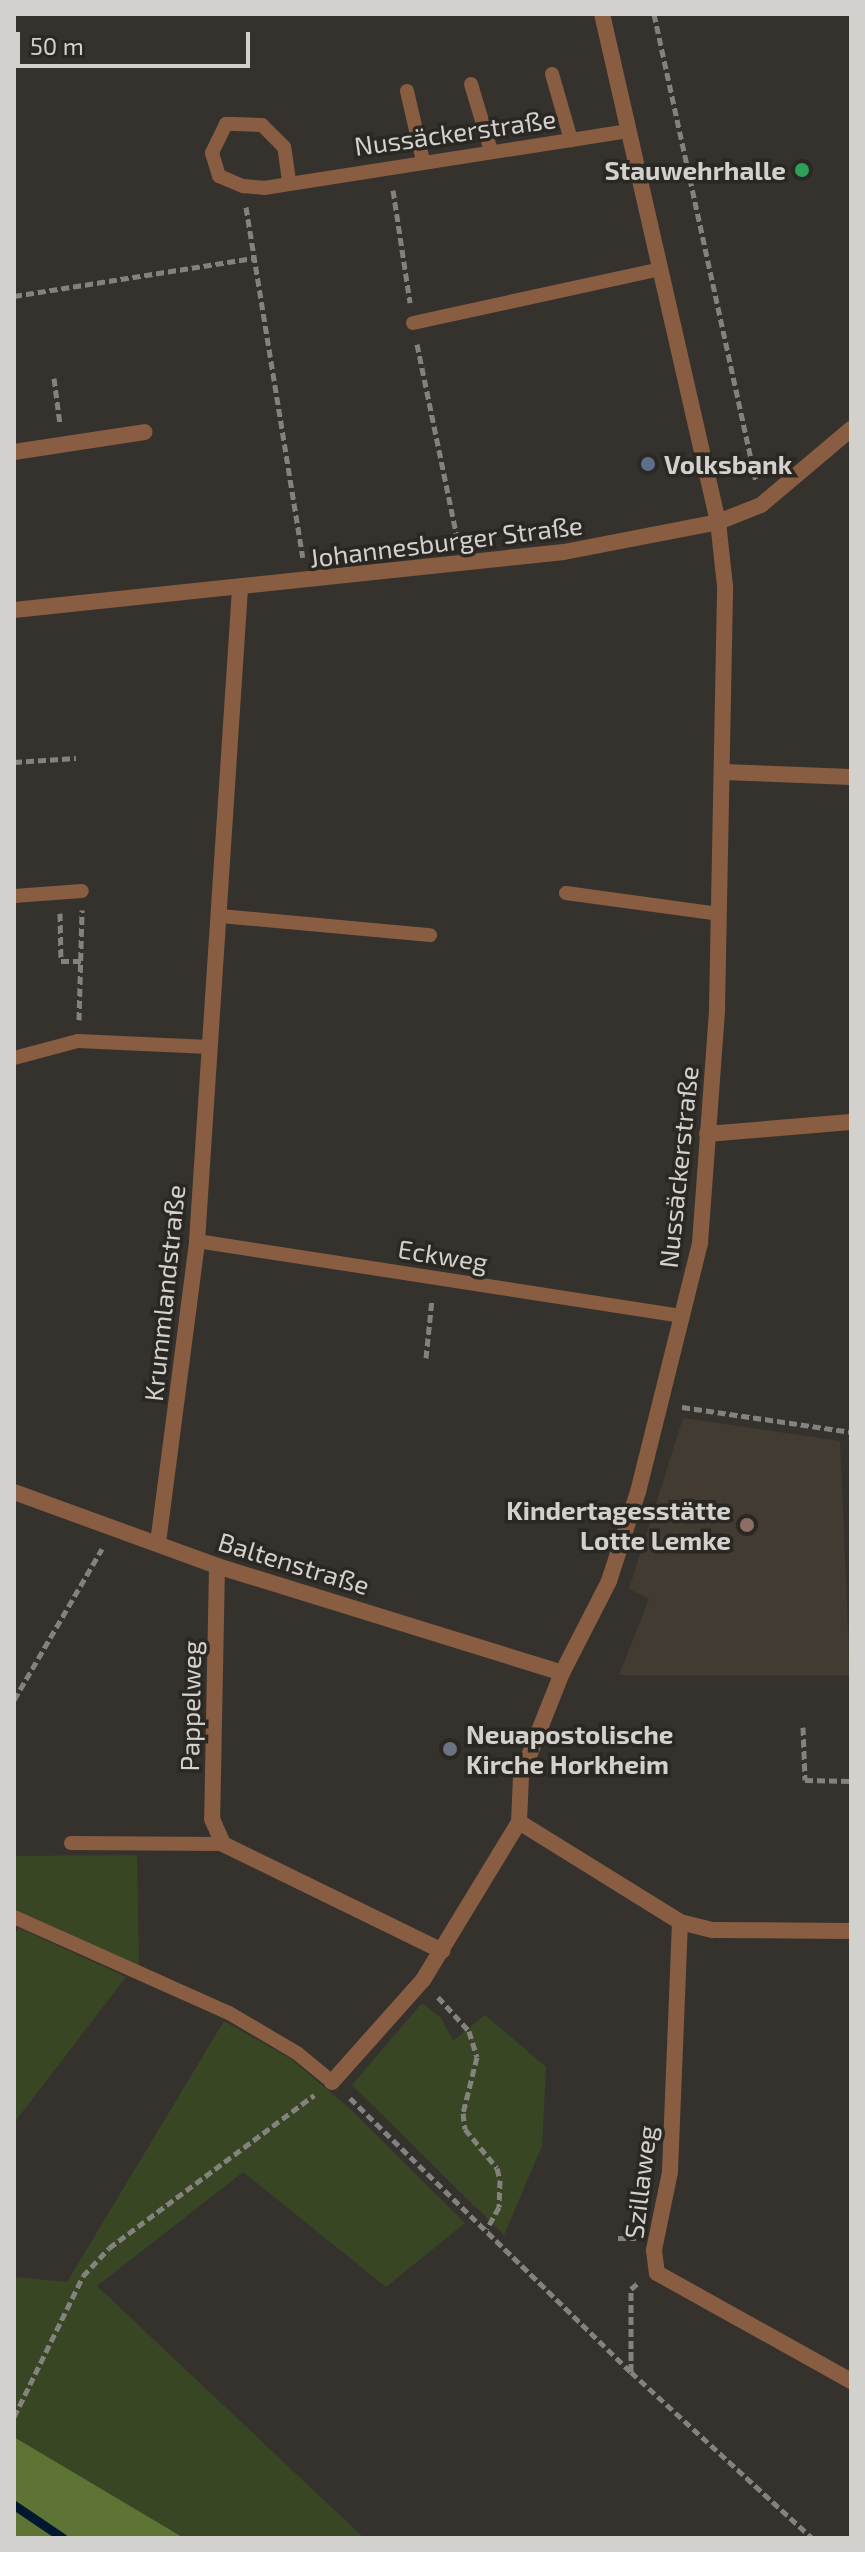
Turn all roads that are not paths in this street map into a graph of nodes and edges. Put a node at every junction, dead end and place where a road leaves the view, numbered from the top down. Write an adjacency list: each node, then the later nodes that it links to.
1 (602, 14): 5 (street, Nussäckerstraße)
2 (552, 74): 6 (lane)
3 (471, 84): 7 (lane)
4 (407, 91): 8 (lane)
5 (627, 131): 6 (lane, Nussäckerstraße); 10 (street, Nussäckerstraße)
6 (571, 140): 7 (lane, Nussäckerstraße)
7 (491, 151): 8 (lane, Nussäckerstraße)
8 (423, 161): 9 (lane, Nussäckerstraße)
9 (289, 181): 9 (lane, Nussäckerstraße)
10 (657, 270): 11 (lane); 15 (street, Nussäckerstraße)
11 (413, 323)
12 (851, 429): 15 (street, Johannesburger Straße)
13 (144, 432): 14 (street)
14 (14, 452)
15 (718, 522): 16 (street, Johannesburger Straße); 18 (street, Nussäckerstraße)
16 (240, 588): 17 (street, Johannesburger Straße); 24 (street, Krummlandstraße)
17 (14, 610)
18 (723, 772): 19 (street); 23 (street, Nussäckerstraße)
19 (851, 777)
20 (82, 891): 22 (lane)
21 (566, 893): 23 (lane)
22 (14, 896)
23 (719, 914): 29 (street, Nussäckerstraße)
24 (220, 916): 25 (lane); 26 (street, Krummlandstraße)
25 (430, 935)
26 (209, 1047): 27 (lane); 30 (street, Krummlandstraße)
27 (14, 1058)
28 (851, 1122): 29 (street)
29 (707, 1134): 31 (street, Nussäckerstraße)
30 (197, 1241): 31 (lane, Eckweg); 33 (street, Krummlandstraße)
31 (682, 1316): 35 (street, Nussäckerstraße)
32 (14, 1492): 33 (street, Baltenstraße)
33 (158, 1543): 34 (street, Baltenstraße)
34 (217, 1566): 35 (street, Baltenstraße); 38 (street, Pappelweg)
35 (562, 1673): 36 (street, Nussäckerstraße)
36 (519, 1822): 40 (street); 42 (street, Nussäckerstraße)
37 (71, 1843): 38 (lane)
38 (223, 1844): 42 (street)
39 (14, 1917): 43 (lane)
40 (680, 1922): 41 (street); 44 (street, Szillaweg)
41 (851, 1931)
42 (442, 1951): 43 (street, Nussäckerstraße)
43 (332, 2082)
44 (851, 2381)

